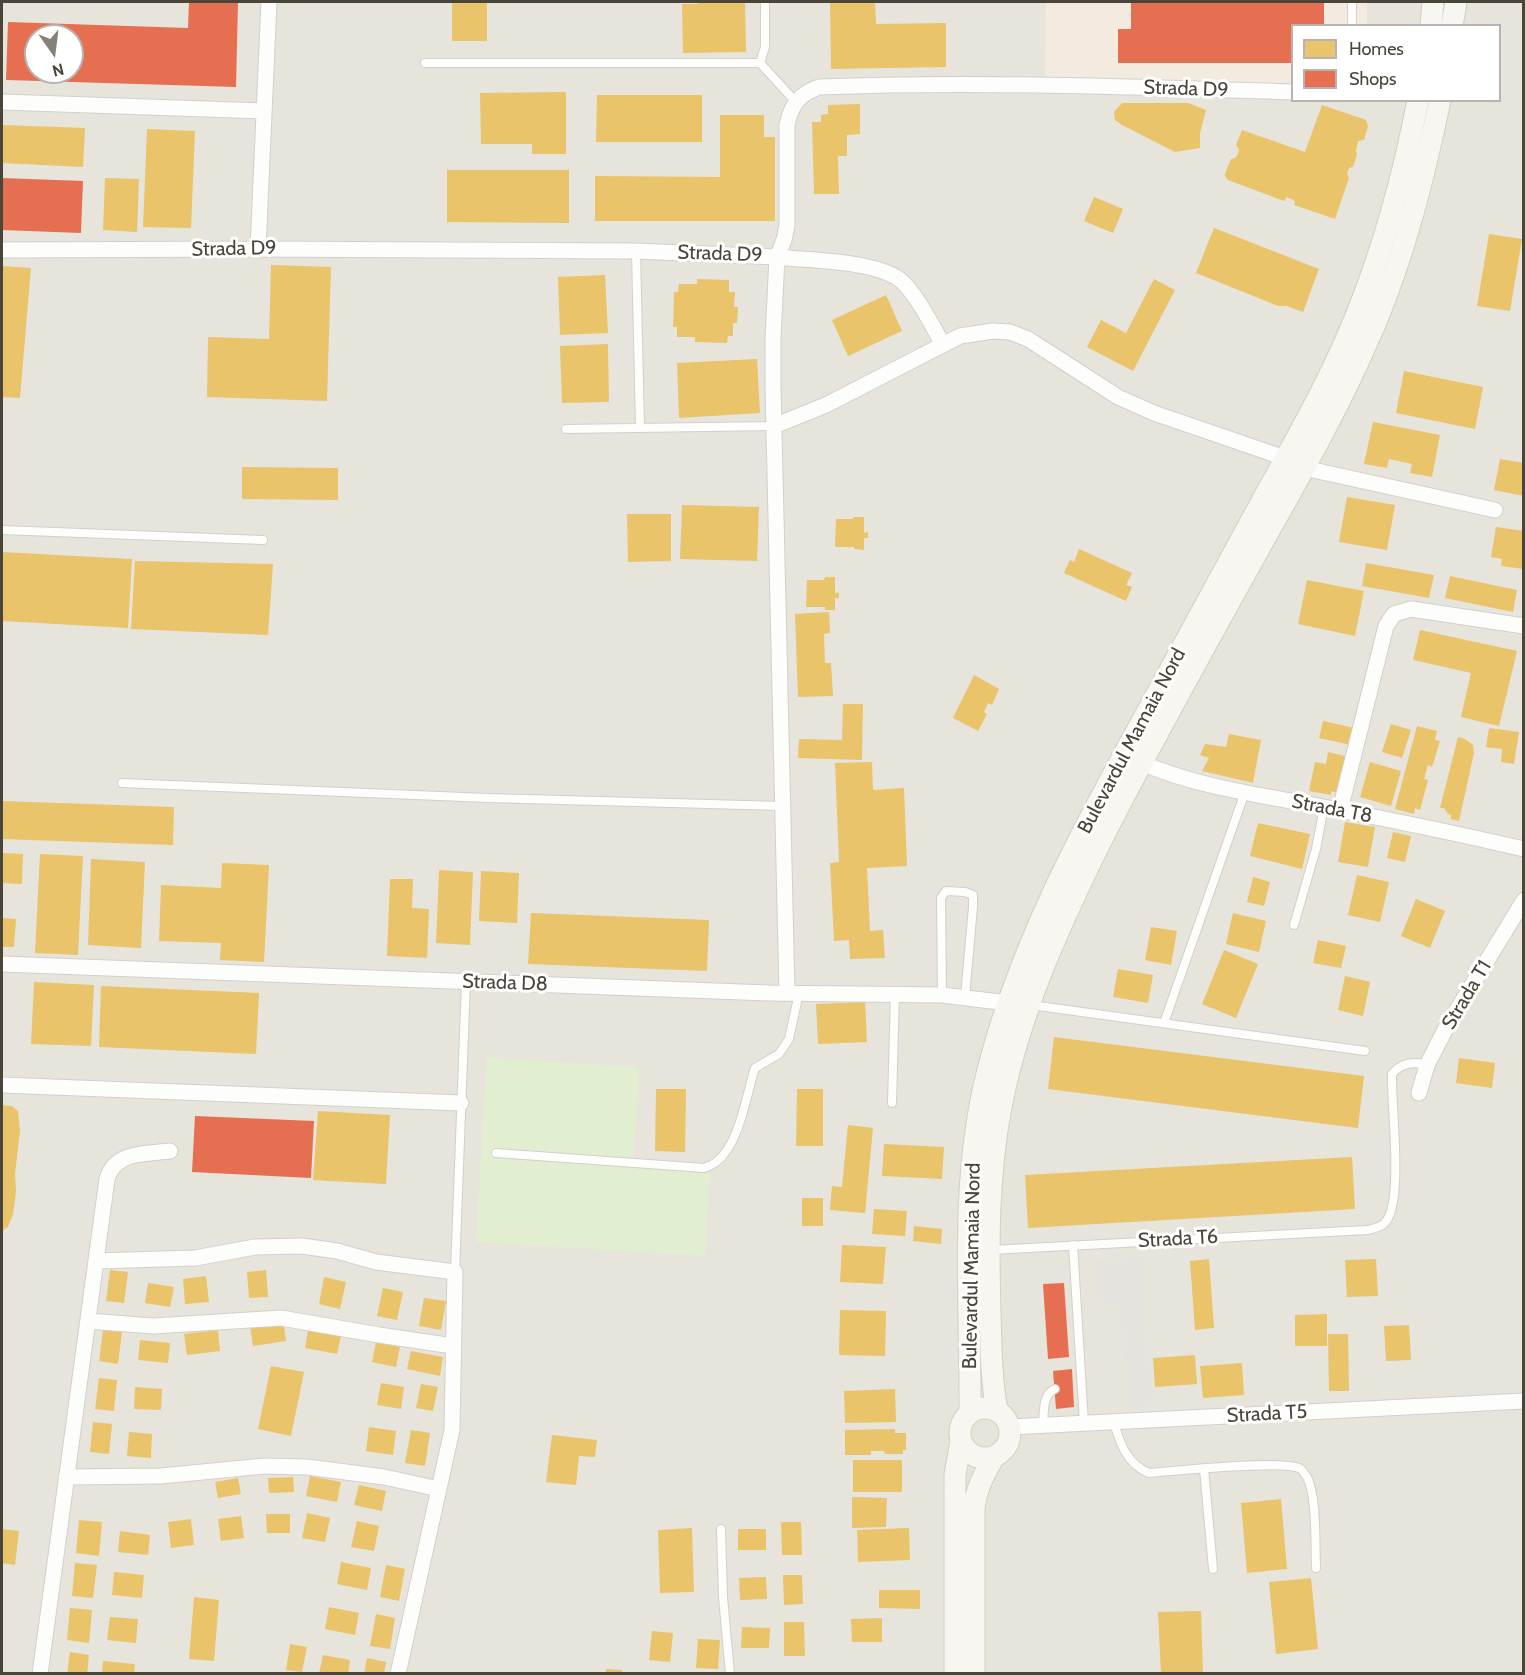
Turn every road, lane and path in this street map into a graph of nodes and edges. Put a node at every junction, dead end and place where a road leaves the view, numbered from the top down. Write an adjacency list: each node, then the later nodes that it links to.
1 (269, 2): 16 (street)
2 (765, 2): 10 (lane)
3 (1352, 2): 6 (lane)
4 (1433, 2): 7 (main road)
5 (1456, 2): 8 (main road)
6 (1352, 24)
7 (1431, 24)
8 (1452, 24)
9 (424, 63): 10 (lane)
10 (760, 63): 12 (lane)
11 (1291, 92): 12 (street, Strada D9)
12 (795, 101): 20 (street, Strada D9)
13 (2, 102): 16 (street)
14 (1418, 102): 25 (main road, Bulevardul Mamaia Nord)
15 (1440, 102): 26 (main road, Bulevardul Mamaia Nord)
16 (264, 111): 17 (street)
17 (258, 249): 18 (street, Strada D9); 19 (street, Strada D9)
18 (2, 250)
19 (636, 251): 20 (street, Strada D9); 23 (lane)
20 (777, 257): 21 (street); 22 (street)
21 (943, 345): 22 (street); 25 (street)
22 (774, 426): 23 (lane); 34 (street)
23 (640, 428): 24 (lane)
24 (567, 429)
25 (1285, 458): 46 (main road, Bulevardul Mamaia Nord)
26 (1304, 468): 27 (street); 31 (main road, Bulevardul Mamaia Nord)
27 (1495, 510)
28 (2, 530): 29 (lane)
29 (263, 540)
30 (1524, 626): 36 (street)
31 (1142, 763): 33 (street, Strada T8); 47 (main road, Bulevardul Mamaia Nord)
32 (122, 783): 34 (lane)
33 (1245, 792): 35 (street, Strada T8); 48 (lane)
34 (782, 806): 42 (street)
35 (1323, 807): 36 (street, Strada T8); 39 (lane)
36 (1340, 810): 37 (street, Strada T8)
37 (1524, 849)
38 (1524, 900): 50 (street, Strada T1)
39 (1294, 925)
40 (2, 964): 41 (street, Strada D8)
41 (466, 981): 42 (street, Strada D8); 54 (lane)
42 (793, 993): 43 (street, Strada D8); 56 (lane)
43 (895, 993): 44 (street, Strada D8); 53 (lane)
44 (942, 995): 45 (street, Strada D8); 45 (lane)
45 (965, 997): 46 (street, Strada D8)
46 (1008, 1003): 66 (main road, Bulevardul Mamaia Nord)
47 (1029, 1005): 48 (lane); 58 (main road, Bulevardul Mamaia Nord)
48 (1164, 1023): 49 (lane)
49 (1365, 1051)
50 (1427, 1065): 52 (street, Strada T1); 57 (lane, Strada T6)
51 (2, 1085): 54 (street)
52 (1419, 1093)
53 (892, 1103)
54 (461, 1104): 60 (lane)
55 (170, 1150): 59 (street)
56 (496, 1153)
57 (1073, 1245): 58 (lane, Strada T6); 68 (lane)
58 (989, 1250): 65 (main road, Bulevardul Mamaia Nord)
59 (96, 1260): 60 (street); 61 (street)
60 (455, 1272): 62 (street)
61 (87, 1321): 62 (street); 74 (street)
62 (453, 1346): 75 (street)
63 (1055, 1389): 69 (lane)
64 (1524, 1401): 67 (street, Strada T5)
65 (996, 1411): 66 (main road); 70 (main road)
66 (970, 1413): 71 (main road)
67 (1114, 1422): 68 (street, Strada T5); 73 (lane)
68 (1084, 1424): 69 (street, Strada T5)
69 (1043, 1426): 70 (street, Strada T5)
70 (1010, 1427): 72 (main road)
71 (961, 1441): 72 (main road); 82 (main road)
72 (994, 1457): 83 (main road)
73 (1204, 1469): 77 (lane); 78 (lane)
74 (66, 1477): 75 (street); 79 (street)
75 (439, 1489): 80 (street)
76 (721, 1529): 81 (lane)
77 (1316, 1568)
78 (1213, 1569)
79 (40, 1674)
80 (398, 1674)
81 (730, 1674)
82 (955, 1674)
83 (974, 1674)

